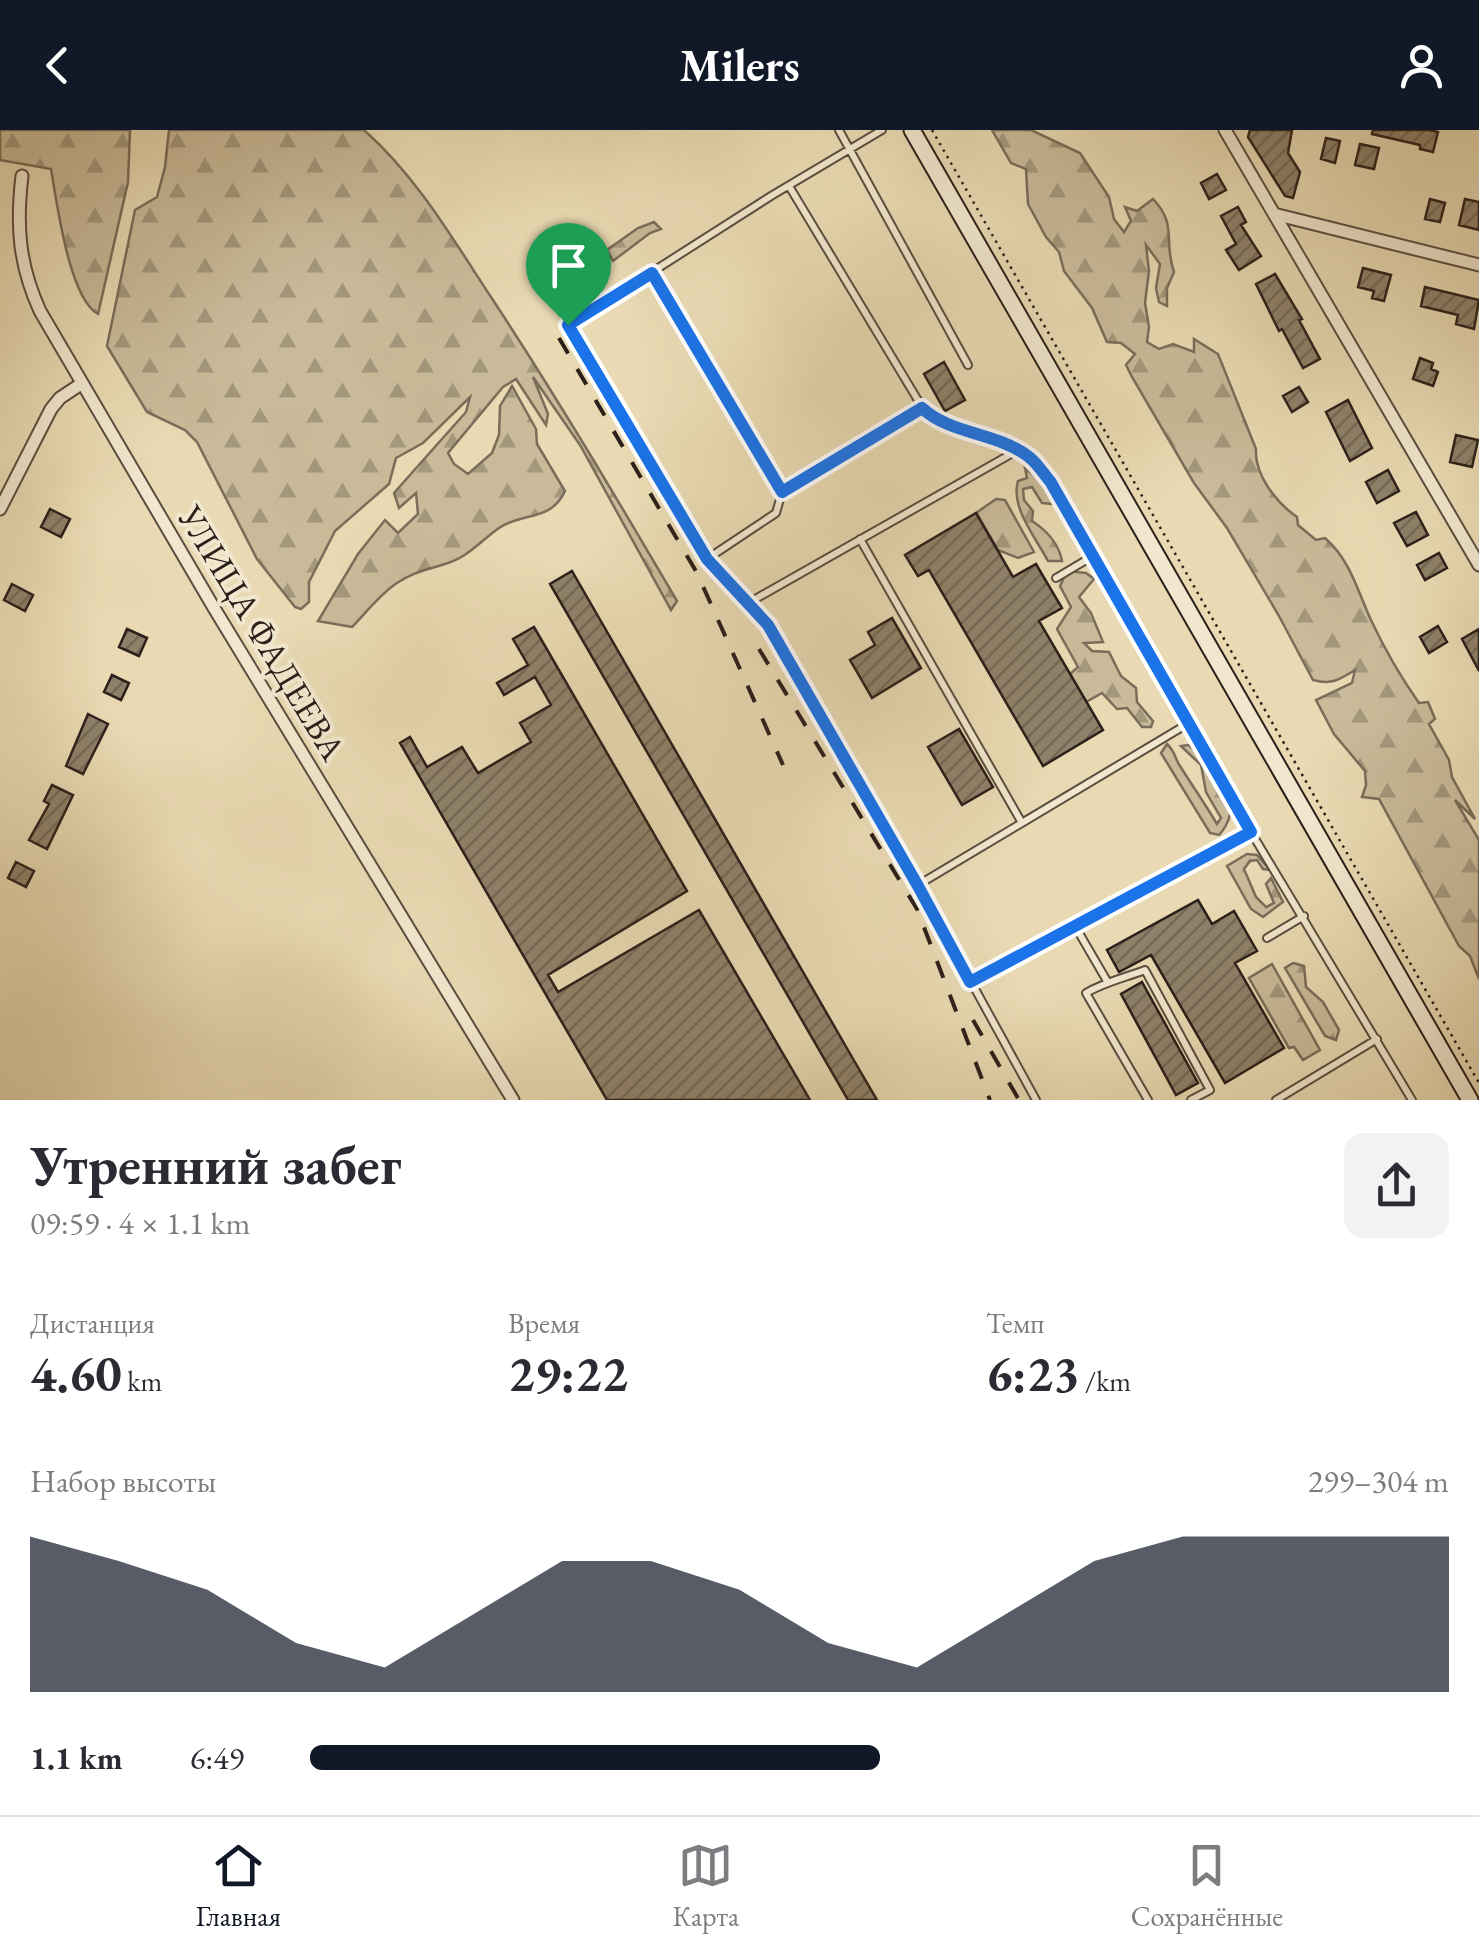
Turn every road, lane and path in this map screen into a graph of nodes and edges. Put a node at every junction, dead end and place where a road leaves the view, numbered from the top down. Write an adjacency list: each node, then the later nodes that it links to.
1 (839, 130): 6 (lane)
2 (882, 130): 6 (lane)
3 (912, 130): 41 (street)
4 (932, 130): 34 (path)
5 (1225, 130): 9 (street)
6 (851, 150): 8 (lane); 12 (lane)
7 (22, 176): 13 (street, УЛИЦА ФАДЕЕВА)
8 (789, 186): 11 (lane); 14 (lane)
9 (1274, 214): 10 (street); 21 (street)
10 (1479, 265)
11 (652, 273): 16 (lane); 20 (lane)
12 (968, 365)
13 (81, 384): 17 (street); 36 (street, УЛИЦА ФАДЕЕВА)
14 (922, 408): 15 (lane); 16 (lane)
15 (1018, 450): 18 (lane); 19 (lane)
16 (782, 492): 20 (lane)
17 (0, 509)
18 (860, 540): 23 (lane); 25 (lane)
19 (1093, 556): 22 (lane); 24 (lane)
20 (707, 559): 23 (lane)
21 (1479, 565)
22 (1056, 578)
23 (750, 602): 27 (lane)
24 (1188, 723): 25 (lane); 26 (lane)
25 (1022, 823): 27 (lane)
26 (1251, 832): 28 (lane); 29 (lane)
27 (918, 886): 32 (lane)
28 (1304, 916): 30 (lane); 33 (lane)
29 (1074, 926): 31 (lane); 32 (lane)
30 (1267, 938)
31 (1107, 981): 35 (lane); 38 (lane)
32 (970, 982): 37 (lane)
33 (1377, 1039): 39 (lane); 40 (lane)
34 (1479, 1083)
35 (1196, 1099)
36 (513, 1100)
37 (1036, 1100)
38 (1148, 1100)
39 (1276, 1100)
40 (1412, 1100)
41 (1470, 1100)

